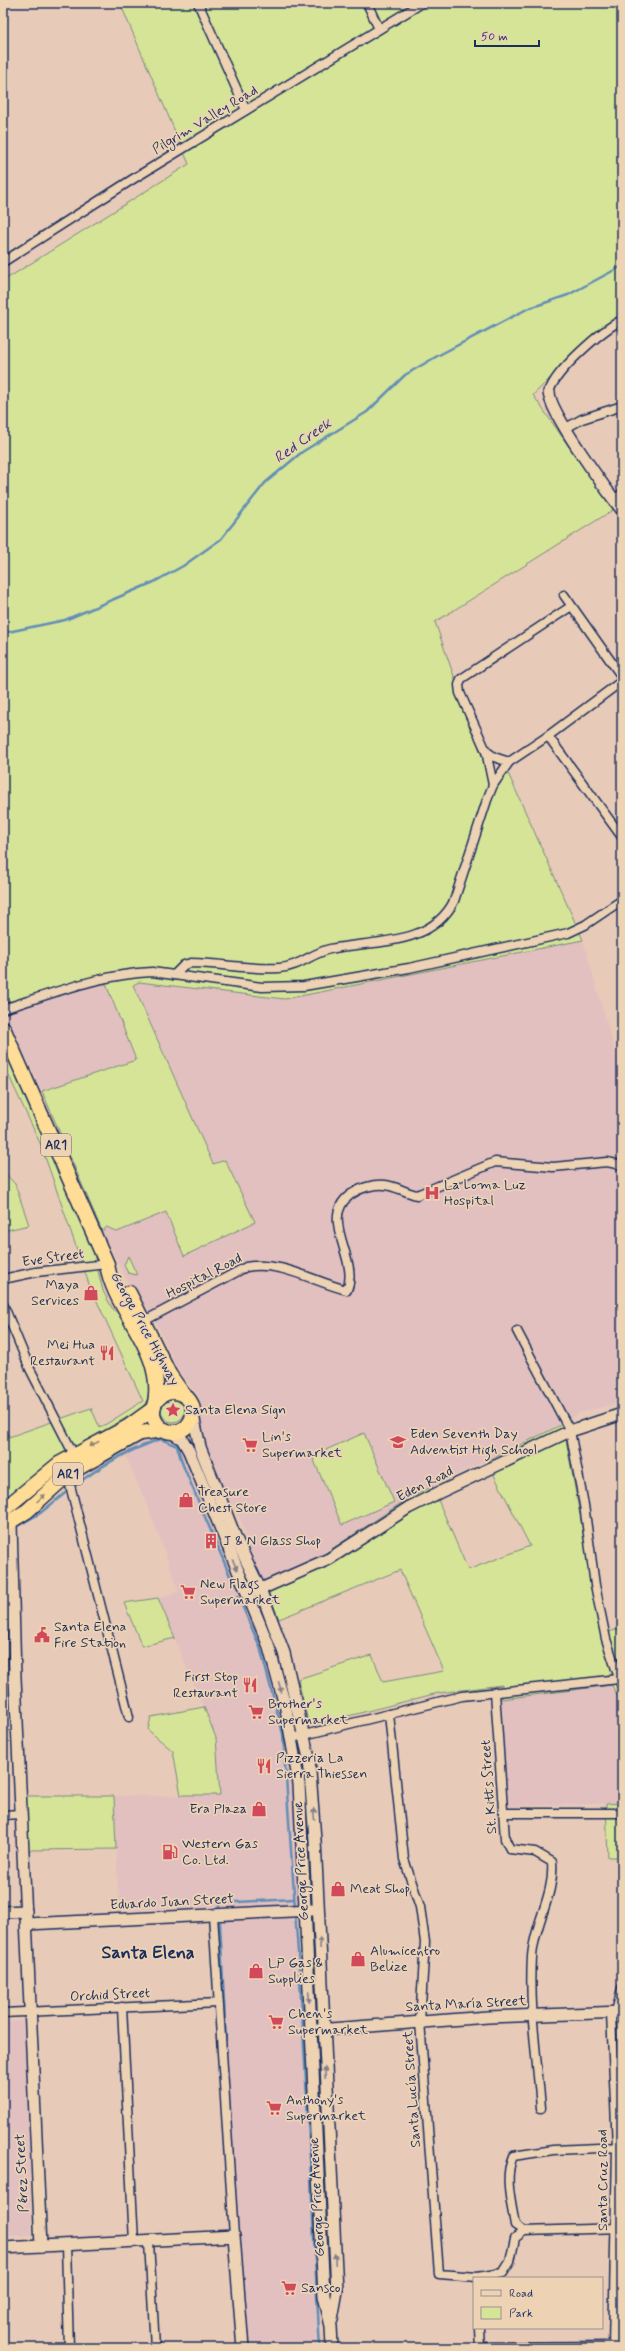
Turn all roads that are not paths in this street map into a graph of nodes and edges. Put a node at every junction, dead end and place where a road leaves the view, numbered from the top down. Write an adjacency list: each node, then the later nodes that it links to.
1 (198, 3): 5 (street)
2 (367, 3): 4 (street)
3 (422, 3): 4 (street, Pilgrim Valley Road)
4 (379, 29): 5 (street, Pilgrim Valley Road)
5 (246, 110): 6 (street, Pilgrim Valley Road)
6 (3, 262)
7 (622, 320): 8 (street)
8 (549, 392): 10 (street)
9 (622, 406): 10 (street)
10 (566, 428): 11 (street)
11 (620, 501)
12 (564, 594): 13 (street)
13 (570, 606): 14 (street); 17 (street)
14 (622, 677)
15 (622, 681): 16 (street)
16 (548, 736): 18 (street); 20 (street)
17 (486, 751): 18 (street); 19 (street)
18 (509, 762): 19 (street)
19 (493, 785): 22 (street)
20 (622, 837)
21 (622, 900): 22 (street)
22 (174, 976): 23 (street)
23 (3, 1009)
24 (3, 1028): 26 (highway, George Price Highway / AR1)
25 (622, 1165): 29 (street, Hospital Road)
26 (107, 1264): 27 (street, Eve Street); 29 (highway, George Price Highway / AR1); 32 (highway, George Price Highway / AR1)
27 (3, 1279)
28 (3, 1304): 37 (street)
29 (144, 1321): 31 (highway, George Price Highway / AR1)
30 (517, 1331): 36 (street)
31 (183, 1394): 32 (highway); 34 (highway)
32 (154, 1406): 35 (highway); 37 (highway, AR1, one-way to 37)
33 (622, 1414): 36 (street, Eden Road)
34 (193, 1415): 35 (highway); 41 (street, George Price Avenue)
35 (168, 1431): 38 (highway, AR1); 42 (street, George Price Avenue, one-way to 42)
36 (570, 1431): 41 (street, Eden Road); 45 (street)
37 (74, 1455): 39 (highway, AR1)
38 (66, 1476): 40 (highway, AR1, one-way to 38); 49 (street)
39 (3, 1510)
40 (7, 1524): 43 (street, Pérez Street)
41 (260, 1589): 42 (street, Eden Road); 50 (street, George Price Avenue)
42 (248, 1594): 51 (street, George Price Avenue, one-way to 51)
43 (15, 1678): 44 (street); 54 (street, Pérez Street)
44 (3, 1679)
45 (619, 1679): 46 (street); 47 (street)
46 (622, 1687)
47 (496, 1692): 48 (street); 52 (street, St. Kitts Street)
48 (389, 1714): 50 (street); 69 (street, Santa Lucía Street)
49 (129, 1717)
50 (304, 1735): 51 (street); 57 (street, George Price Avenue, one-way to 50)
51 (292, 1738): 56 (street, George Price Avenue)
52 (503, 1813): 53 (street); 68 (street, St. Kitts Street)
53 (622, 1813)
54 (21, 1814): 55 (street); 58 (street, Pérez Street)
55 (3, 1815)
56 (305, 1910): 57 (street, Eduardo Juan Street); 60 (street, Eduardo Juan Street); 70 (street, George Price Avenue, one-way to 70)
57 (319, 1910): 71 (street, George Price Avenue, one-way to 57)
58 (26, 1911): 59 (street); 61 (street, Pérez Street)
59 (3, 1912)
60 (214, 1915): 61 (street, Eduardo Juan Street); 63 (street)
61 (26, 1924): 65 (street, Pérez Street)
62 (622, 1988): 66 (street, Santa Cruz Road)
63 (218, 2003): 64 (street, Orchid Street); 77 (street)
64 (122, 2007): 65 (street, Orchid Street); 79 (street)
65 (30, 2012): 67 (street, Orchid Street); 82 (street, Pérez Street)
66 (616, 2012): 68 (street, Santa María Street); 73 (street, Santa Cruz Road)
67 (3, 2013)
68 (533, 2015): 69 (street, Santa María Street); 72 (street, St. Kitts Street)
69 (420, 2022): 71 (street, Santa María Street); 84 (street, Santa Lucía Street)
70 (311, 2030): 71 (street, Santa María Street); 85 (street, George Price Avenue)
71 (323, 2030): 85 (street, George Price Avenue, one-way to 71)
72 (541, 2108)
73 (620, 2147): 74 (street); 75 (street, Santa Cruz Road)
74 (515, 2225): 76 (street); 78 (street)
75 (619, 2228): 76 (street); 87 (street, Santa Cruz Road)
76 (524, 2231): 78 (street)
77 (234, 2236): 80 (street); 90 (street)
78 (515, 2238): 84 (street)
79 (134, 2242): 80 (street); 81 (street)
80 (150, 2242): 89 (street)
81 (66, 2245): 82 (street); 88 (street)
82 (41, 2246): 83 (street)
83 (3, 2248)
84 (477, 2277)
85 (331, 2326): 91 (street, George Price Avenue)
86 (479, 2329): 92 (street)
87 (616, 2346): 92 (street)
88 (69, 2348)
89 (155, 2348)
90 (243, 2348)
91 (332, 2348)
92 (480, 2348)

